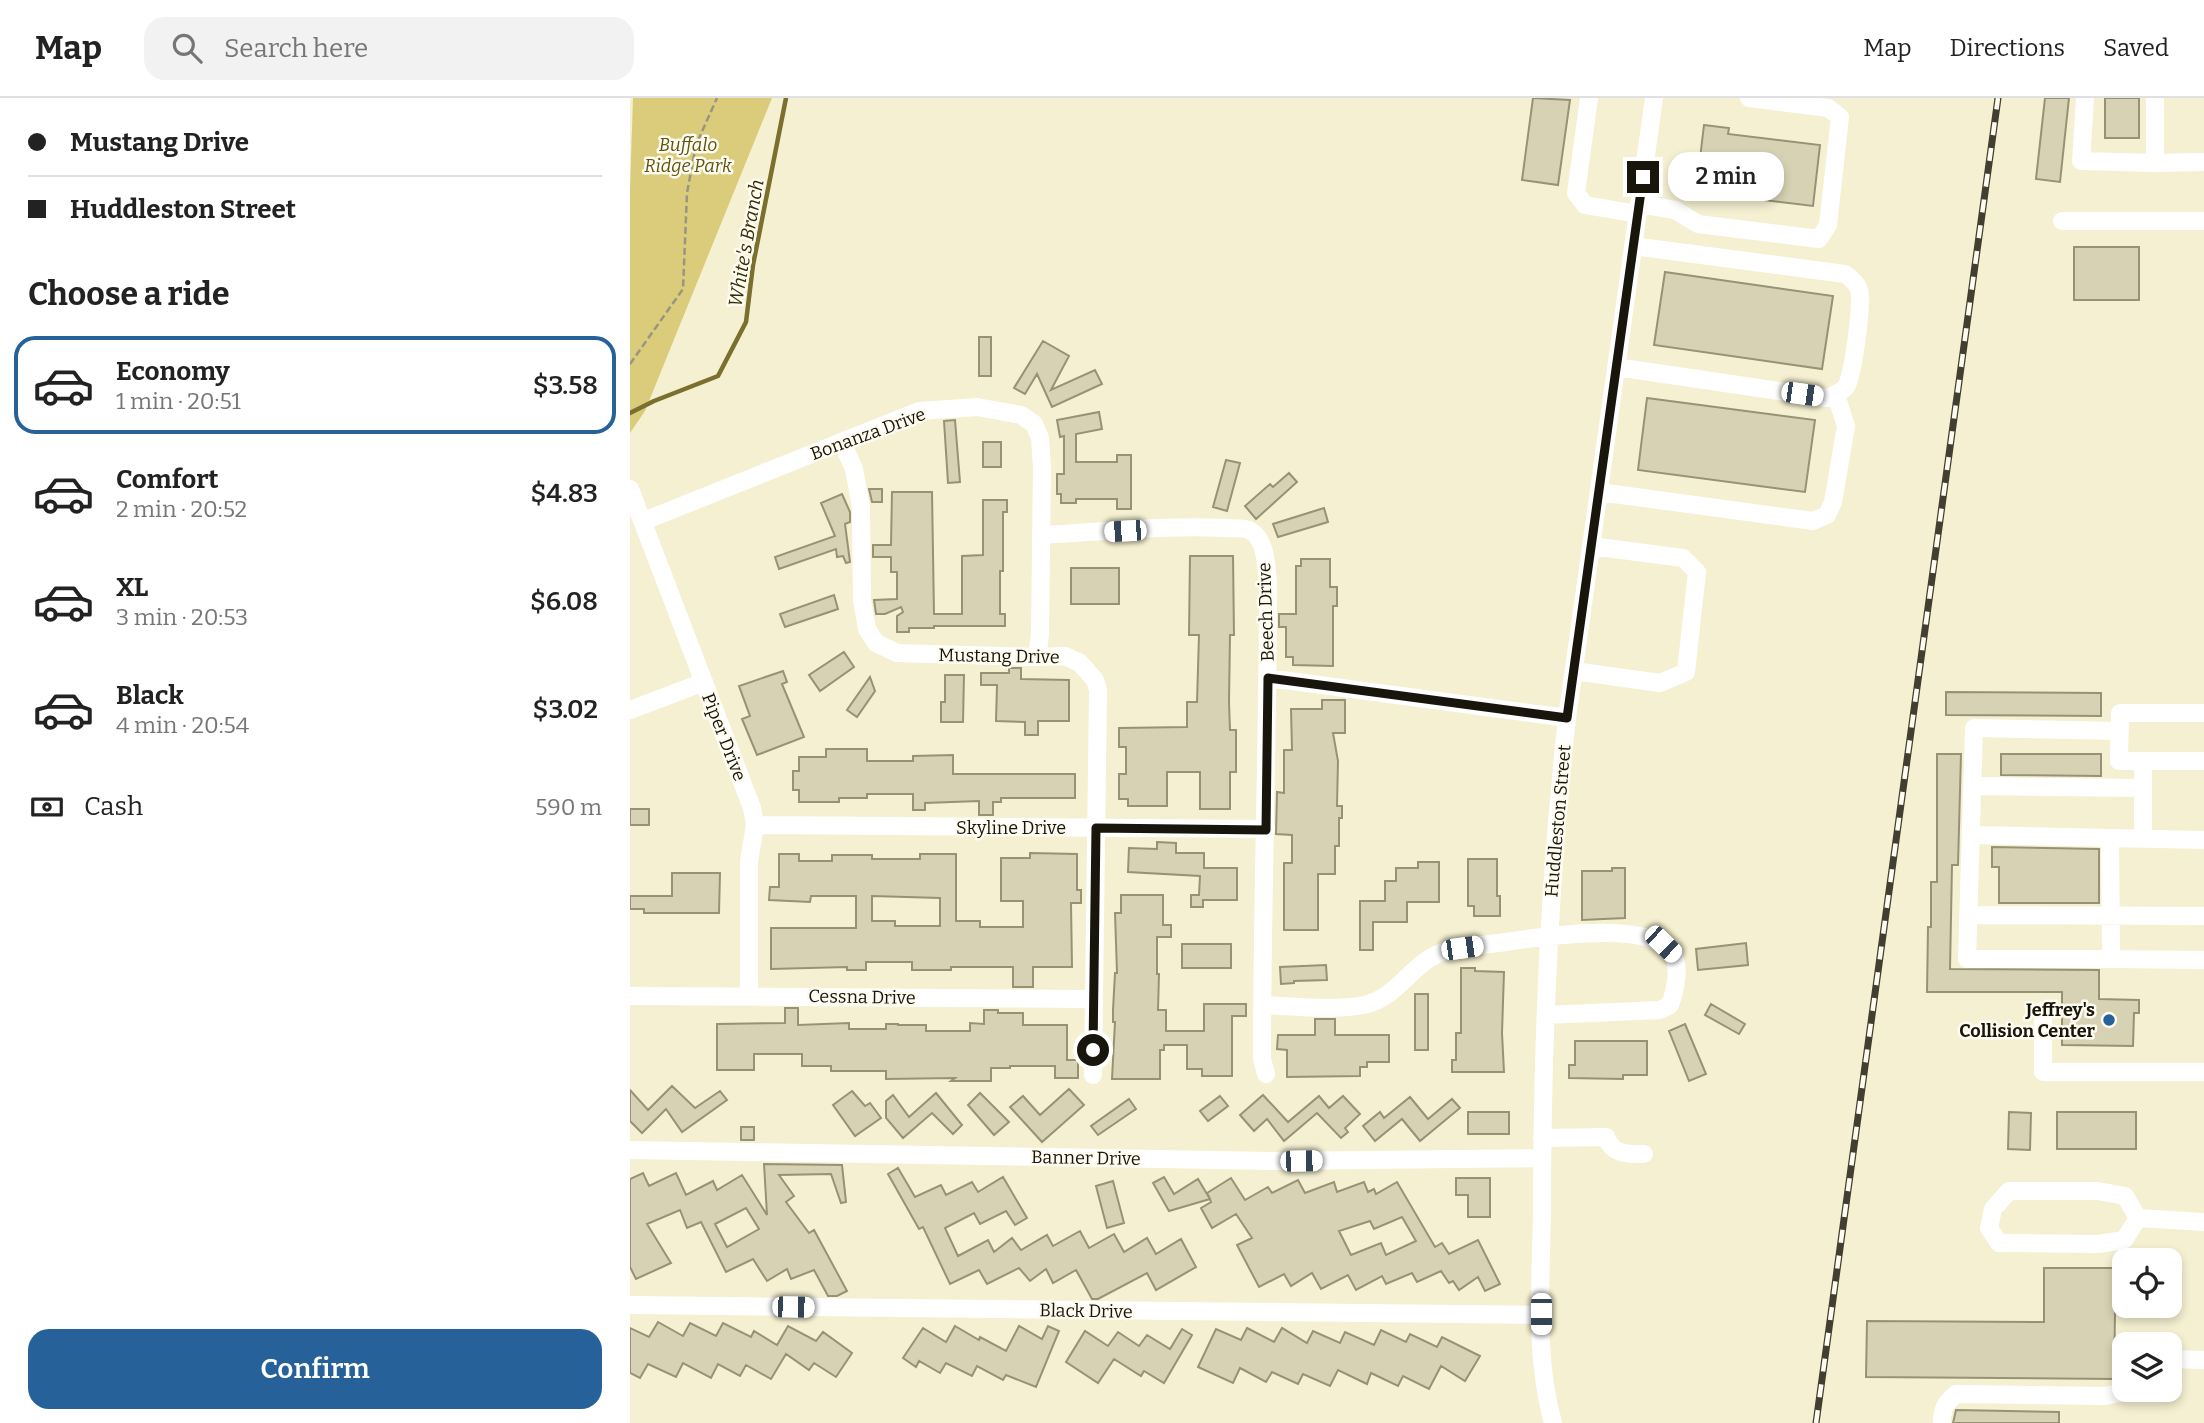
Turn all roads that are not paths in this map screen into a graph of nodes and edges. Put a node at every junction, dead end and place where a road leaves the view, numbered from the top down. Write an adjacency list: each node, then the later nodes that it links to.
1 (1589, 98): 8 (street)
2 (1654, 98): 8 (street, Huddleston Street)
3 (1749, 98): 8 (street)
4 (2085, 98): 7 (street)
5 (2155, 98): 7 (street)
6 (2204, 162): 7 (street)
7 (2155, 163)
8 (1638, 209): 11 (street, Huddleston Street)
9 (2062, 221): 10 (street)
10 (2204, 221)
11 (1633, 246): 12 (street, Huddleston Street); 13 (street)
12 (1616, 367): 13 (street); 16 (street, Huddleston Street)
13 (1836, 395): 16 (street)
14 (842, 442): 17 (street, Bonanza Drive); 18 (street, Bonanza Drive); 20 (street, Mustang Drive)
15 (630, 489): 17 (street, Piper Drive)
16 (1599, 492): 19 (street, Huddleston Street)
17 (644, 521): 23 (street, Piper Drive)
18 (1041, 535): 20 (street, Bonanza Drive); 22 (street, Beech Drive)
19 (1591, 546): 21 (street, Huddleston Street); 21 (street)
20 (1037, 657): 33 (street, Mustang Drive)
21 (1574, 671): 26 (street, Huddleston Street)
22 (1268, 678): 26 (street); 34 (street, Beech Drive)
23 (704, 682): 24 (street); 32 (street, Piper Drive)
24 (630, 710)
25 (2204, 713): 27 (street)
26 (1567, 718): 42 (street, Huddleston Street)
27 (2120, 731): 28 (street); 30 (street)
28 (2143, 761): 29 (street); 31 (street)
29 (2204, 761)
30 (1972, 786): 31 (street); 35 (street)
31 (2143, 788): 37 (street)
32 (755, 825): 33 (street, Skyline Drive); 46 (street, Piper Drive)
33 (1096, 828): 34 (street, Skyline Drive); 47 (street, Mustang Drive)
34 (1266, 830): 48 (street, Beech Drive)
35 (1971, 835): 36 (street); 39 (street)
36 (2110, 838): 37 (street); 40 (street)
37 (2143, 839): 38 (street)
38 (2204, 840)
39 (1968, 915): 40 (street); 43 (street)
40 (2111, 916): 41 (street); 43 (street)
41 (2204, 916)
42 (1550, 936): 48 (street); 50 (street, Huddleston Street); 50 (street)
43 (2111, 959): 44 (street)
44 (2204, 960)
45 (630, 996): 46 (street, Cessna Drive)
46 (749, 996): 47 (street, Cessna Drive)
47 (1094, 999): 53 (street, Mustang Drive)
48 (1262, 1005): 52 (street, Beech Drive)
49 (2043, 1010): 51 (street)
50 (1546, 1015): 54 (street, Huddleston Street)
51 (2204, 1072)
52 (1266, 1074)
53 (1093, 1075)
54 (1542, 1138): 56 (street); 57 (street, Huddleston Street)
55 (630, 1150): 57 (street, Banner Drive)
56 (1644, 1154)
57 (1542, 1158): 61 (street, Huddleston Street)
58 (2138, 1219): 58 (street); 59 (street)
59 (2204, 1222)
60 (630, 1305): 61 (street, Black Drive)
61 (1541, 1314): 65 (street, Huddleston Street)
62 (2182, 1359): 63 (street)
63 (2204, 1360)
64 (2112, 1392): 66 (street)
65 (1553, 1423)
66 (1942, 1423)

